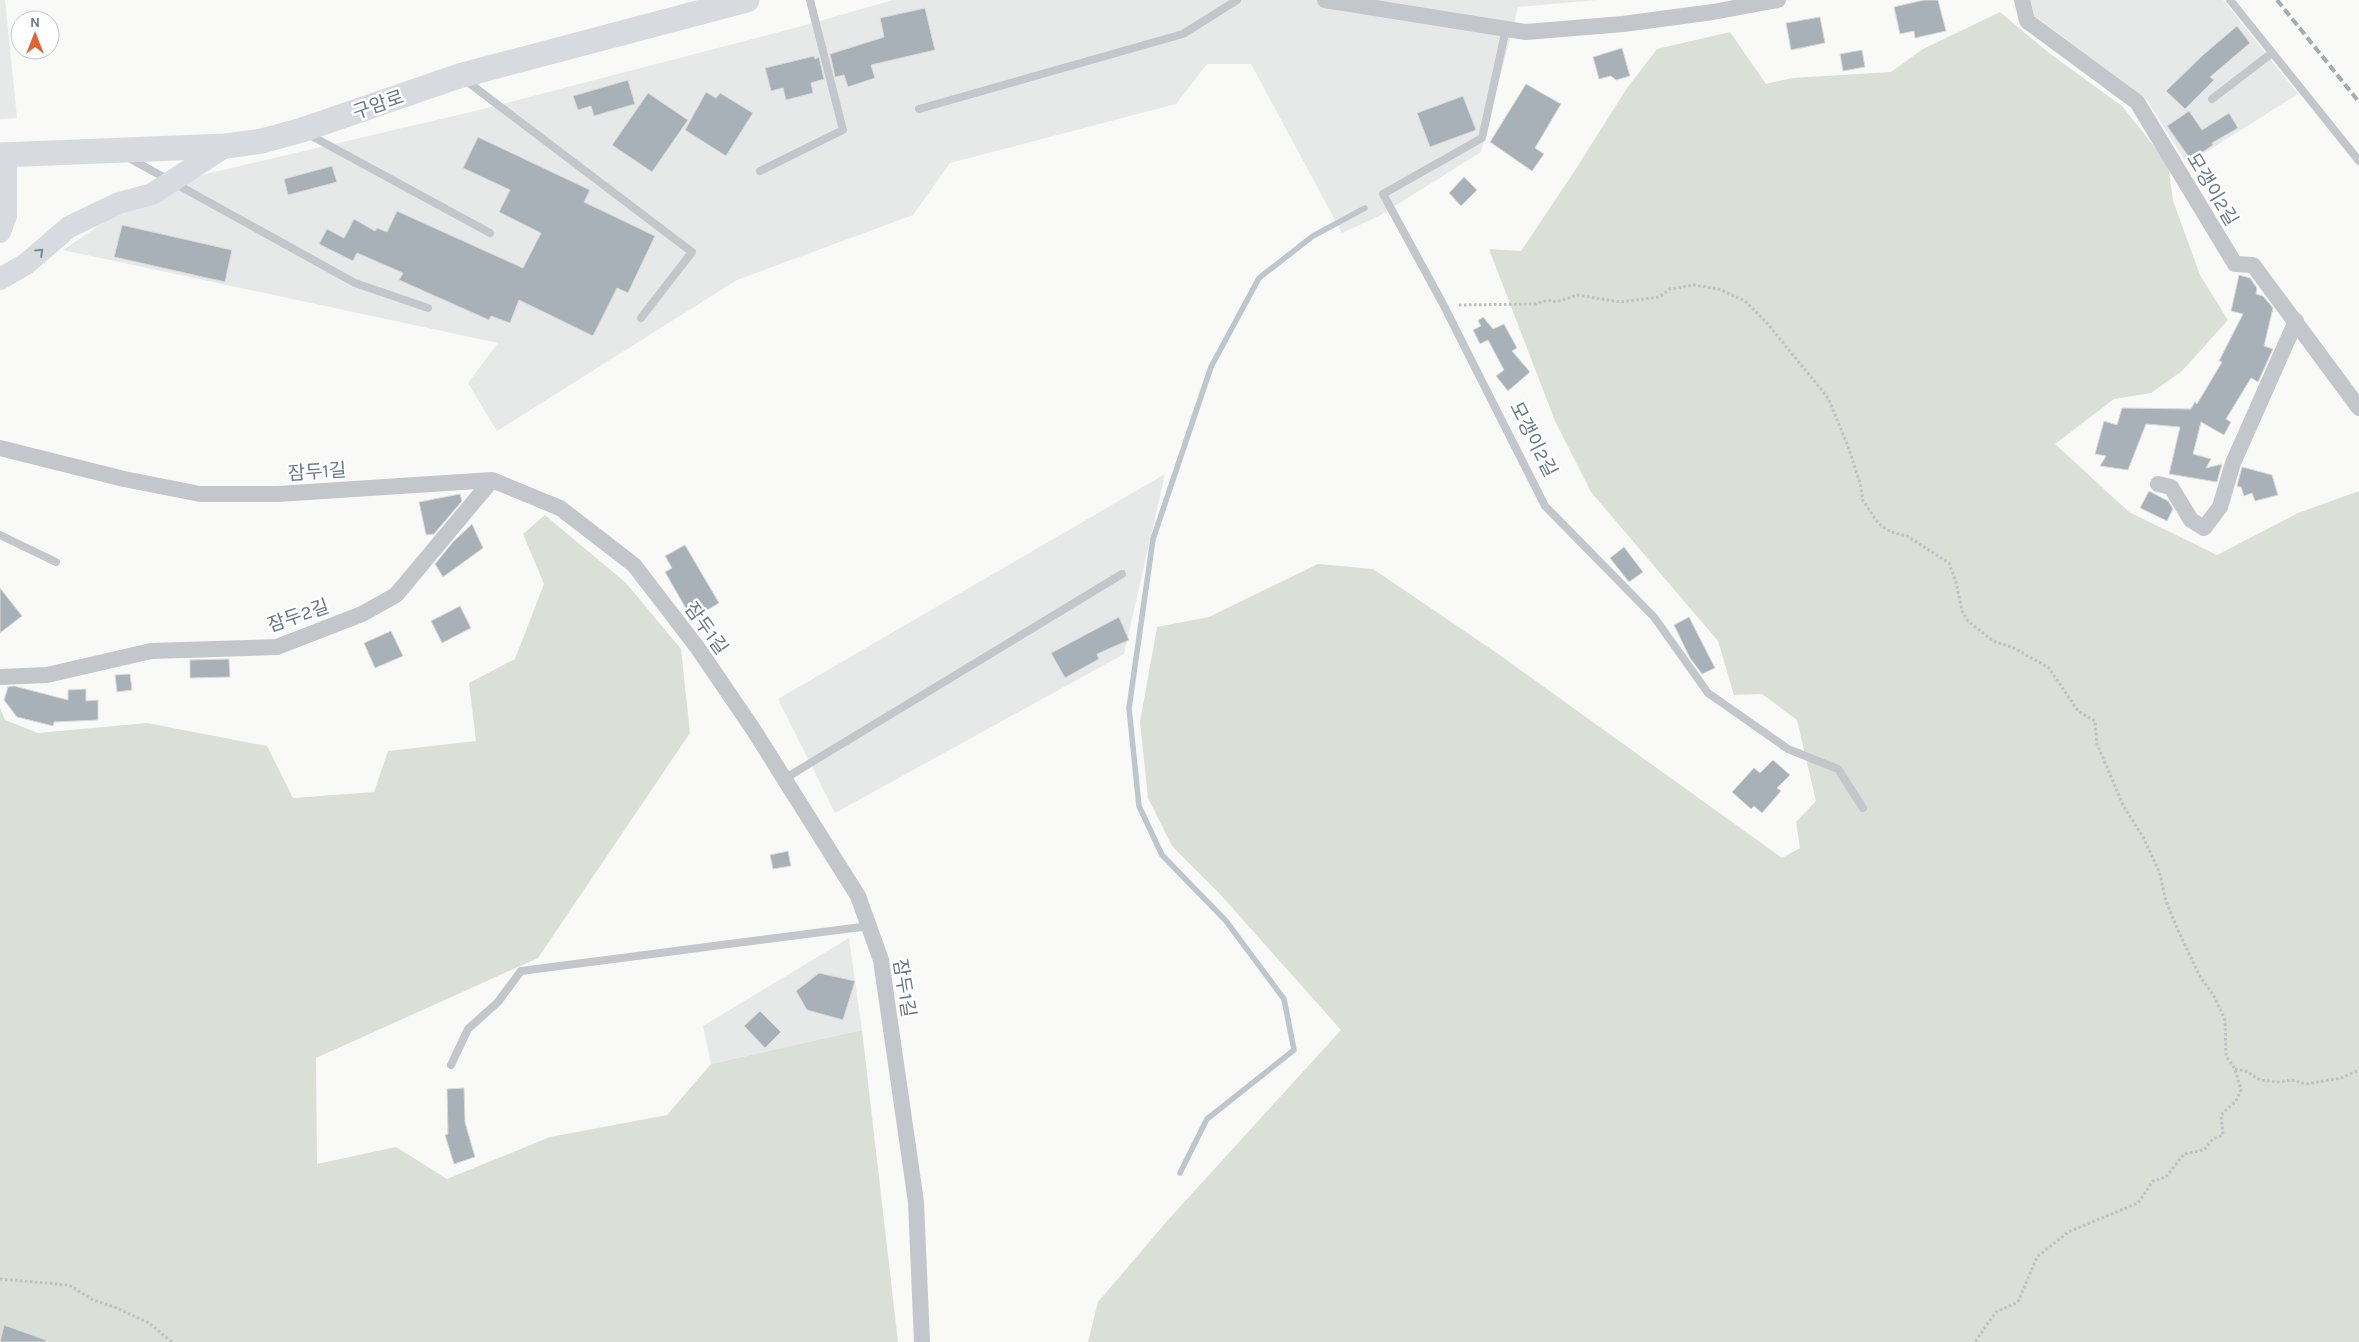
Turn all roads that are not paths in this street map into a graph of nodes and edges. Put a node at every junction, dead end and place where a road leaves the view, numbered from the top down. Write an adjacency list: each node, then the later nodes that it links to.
1 (747, 0): 8 (main road, 구암로)
2 (810, 0): 19 (lane)
3 (1237, 0): 13 (lane)
4 (1325, 0): 9 (street)
5 (1778, 0): 9 (street)
6 (2022, 0): 26 (street, 모갱이2길)
7 (2230, 0): 10 (lane)
8 (716, 5): 11 (main road, 구암로)
9 (1506, 29): 36 (lane, 모갱이2길)
10 (2272, 53): 12 (lane); 18 (lane)
11 (459, 76): 14 (main road, 구암로); 25 (lane)
12 (2212, 99)
13 (919, 109)
14 (302, 130): 15 (main road, 구암로); 22 (lane)
15 (226, 146): 16 (main road, 구암로); 20 (street)
16 (119, 152): 17 (main road, 구암로); 20 (lane)
17 (3, 155): 21 (street)
18 (2359, 162)
19 (760, 171)
20 (172, 181): 23 (street, one-way to 20); 24 (lane)
21 (0, 232)
22 (490, 233)
23 (0, 279)
24 (428, 308)
25 (641, 318)
26 (2296, 321): 27 (street, 모갱이2길); 30 (street)
27 (2359, 408)
28 (0, 448): 29 (street, 잠두1길)
29 (492, 480): 34 (street, 잠두2길); 35 (street, 잠두1길)
30 (2158, 484)
31 (0, 535): 32 (lane)
32 (56, 562)
33 (1122, 574): 35 (lane)
34 (0, 677)
35 (784, 779): 37 (street, 잠두1길)
36 (1863, 808)
37 (869, 926): 38 (lane); 39 (street, 잠두1길)
38 (451, 1065)
39 (922, 1342)

